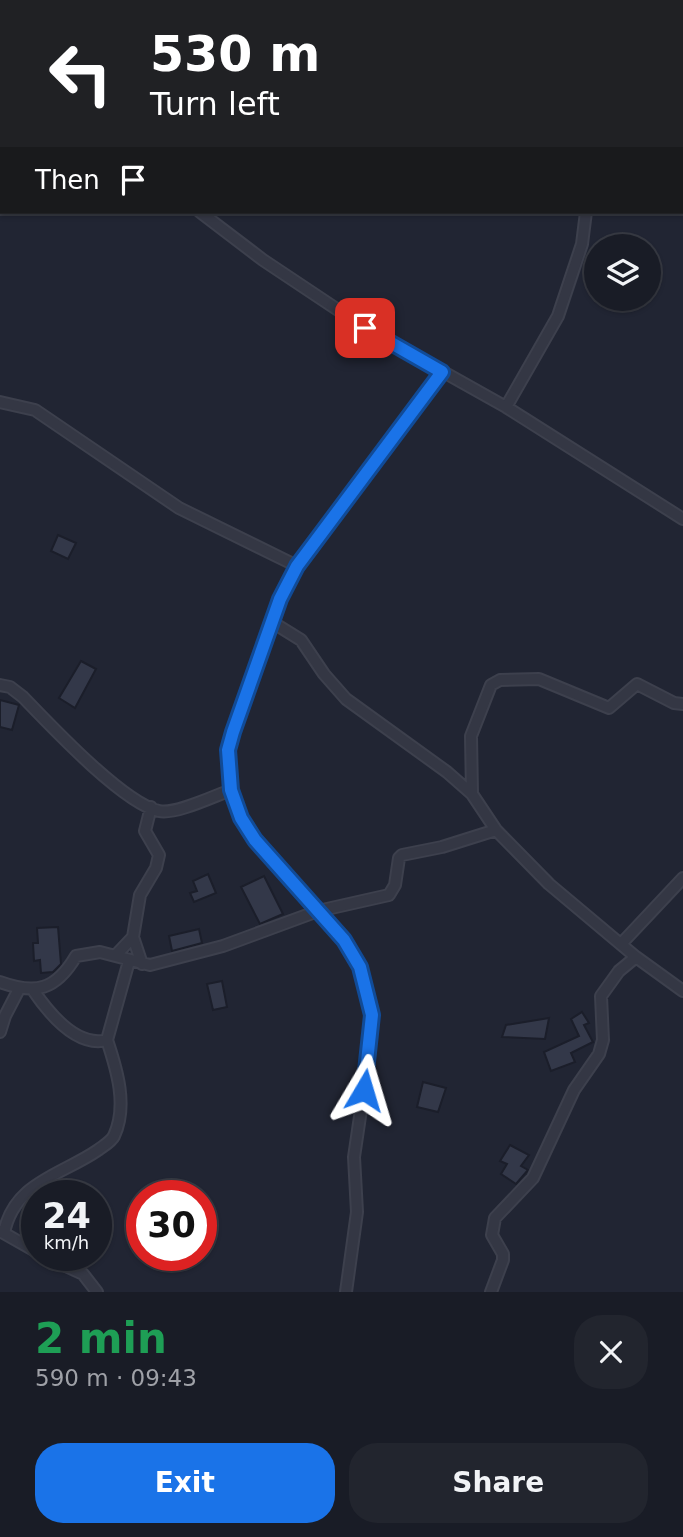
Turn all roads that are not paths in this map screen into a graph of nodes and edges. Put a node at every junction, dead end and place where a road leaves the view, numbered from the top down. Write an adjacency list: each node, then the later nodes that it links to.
1 (204, 214): 3 (street)
2 (586, 214): 5 (street)
3 (442, 372): 5 (street); 7 (street)
4 (0, 402): 7 (street)
5 (506, 407): 6 (street)
6 (683, 519)
7 (297, 566): 8 (street)
8 (272, 622): 11 (street); 12 (street)
9 (0, 685): 13 (street)
10 (683, 704): 12 (street)
11 (231, 790): 13 (street); 16 (street)
12 (472, 794): 14 (street)
13 (151, 807): 17 (street)
14 (496, 830): 16 (street); 18 (street)
15 (683, 878): 18 (street)
16 (318, 911): 22 (street); 33 (street)
17 (133, 937): 19 (street); 22 (street)
18 (621, 944): 20 (street)
19 (116, 954): 21 (street); 25 (street)
20 (636, 957): 26 (street); 34 (street)
21 (129, 961): 22 (street); 28 (street)
22 (142, 964)
23 (0, 982): 24 (street)
24 (19, 989): 25 (street); 27 (street)
25 (33, 990): 28 (street)
26 (683, 991)
27 (0, 1032)
28 (107, 1040): 29 (street)
29 (2, 1232): 30 (street)
30 (21, 1243)
31 (77, 1271): 32 (street)
32 (97, 1292)
33 (346, 1292)
34 (491, 1292)

